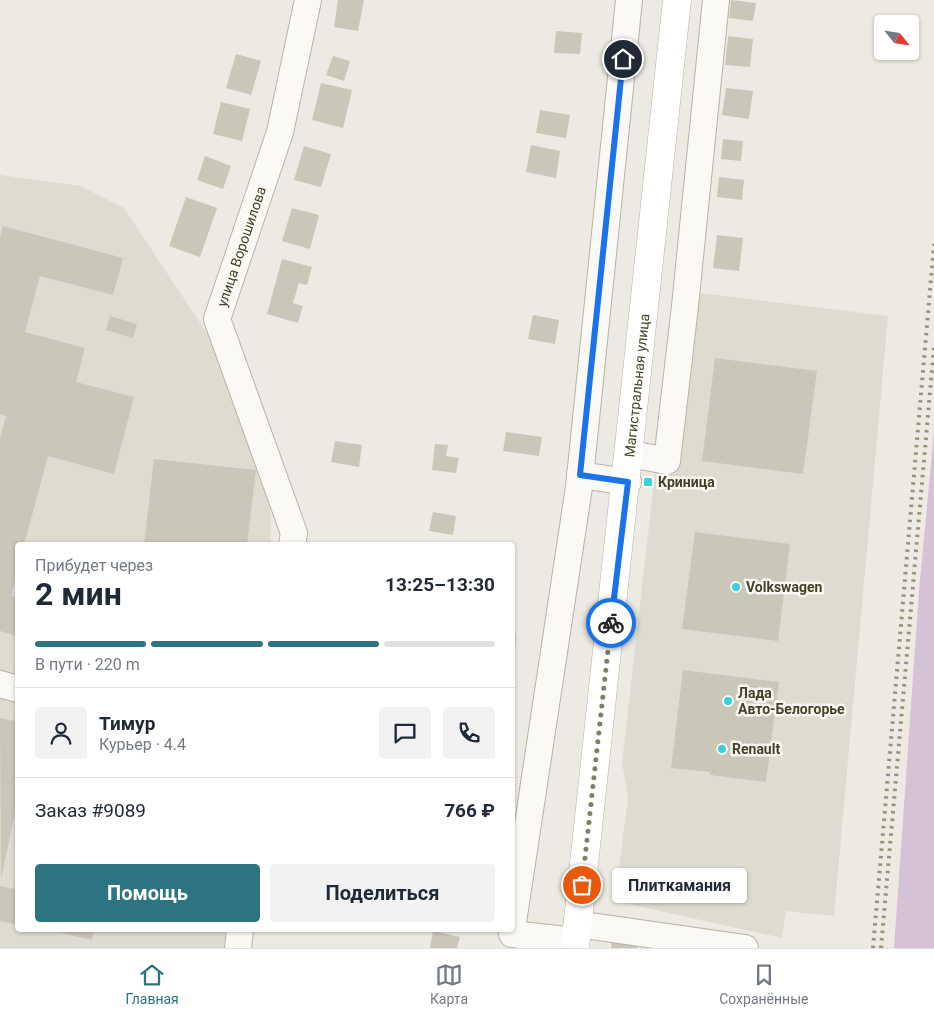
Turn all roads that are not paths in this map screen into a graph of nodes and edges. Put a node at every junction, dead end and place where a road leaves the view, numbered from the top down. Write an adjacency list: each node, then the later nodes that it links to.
1 (308, 0): 8 (street, улица Ворошилова)
2 (629, 0): 6 (street)
3 (677, 0): 5 (main road, Магистральная улица)
4 (716, 0): 5 (street)
5 (631, 454): 7 (main road, Магистральная улица)
6 (580, 475): 7 (street); 11 (street)
7 (628, 482): 14 (main road, Магистральная улица)
8 (292, 542)
9 (0, 684): 10 (street)
10 (15, 688)
11 (515, 915)
12 (240, 932): 15 (street)
13 (512, 935): 14 (street)
14 (576, 938): 16 (street)
15 (238, 948)
16 (745, 948)

